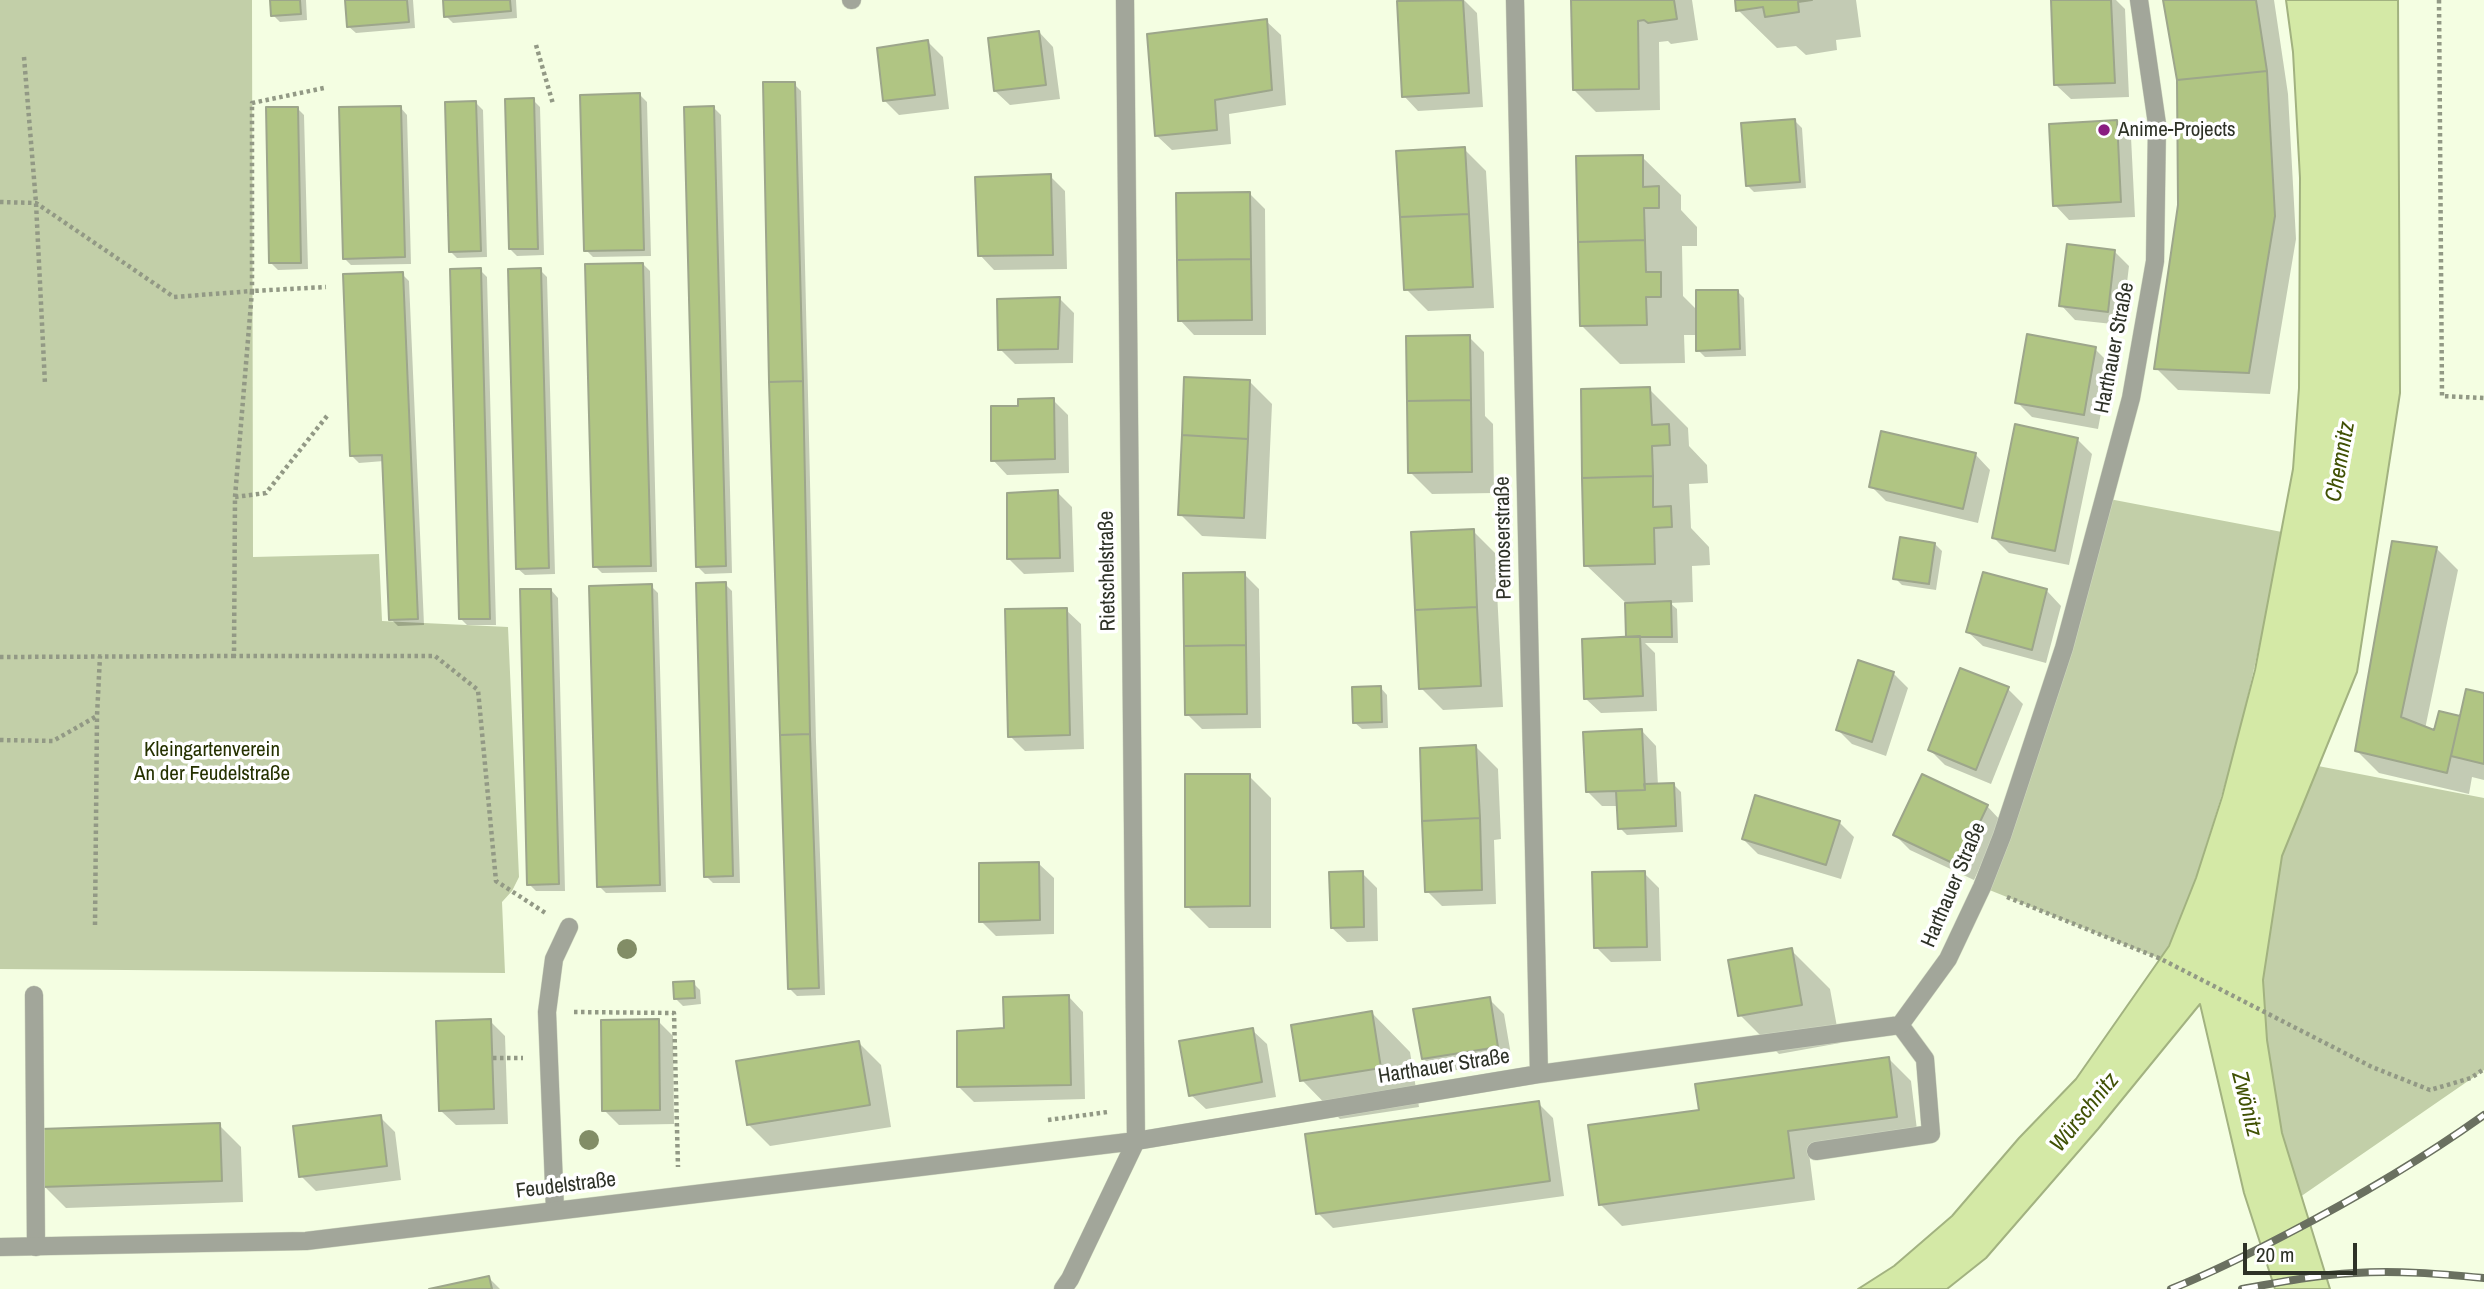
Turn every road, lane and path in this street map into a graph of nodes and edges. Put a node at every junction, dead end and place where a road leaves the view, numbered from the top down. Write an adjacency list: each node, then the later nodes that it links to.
1 (1125, 0): 32 (street, Rietschelstraße)
2 (1515, 0): 31 (street, Permoserstraße)
3 (2139, 0): 22 (street, Harthauer Straße)
4 (2439, 0): 14 (path)
5 (536, 45): 8 (path)
6 (24, 57): 10 (path)
7 (324, 88): 12 (path)
8 (553, 104)
9 (0, 202): 10 (path)
10 (36, 203): 12 (path); 13 (path)
11 (326, 287): 12 (path)
12 (253, 291): 16 (path)
13 (45, 384)
14 (2484, 398)
15 (327, 416): 16 (path)
16 (236, 497): 18 (path)
17 (100, 656): 18 (path); 19 (path); 20 (path)
18 (234, 656): 24 (path)
19 (0, 657)
20 (97, 716): 21 (path); 23 (path)
21 (0, 740)
22 (1982, 887): 27 (street, Harthauer Straße); 30 (path)
23 (95, 925)
24 (569, 928): 26 (street)
25 (34, 995): 37 (street)
26 (547, 1012): 34 (path); 35 (street)
27 (1900, 1025): 31 (street, Harthauer Straße); 33 (street)
28 (527, 1058): 29 (path)
29 (493, 1059)
30 (2484, 1069)
31 (1539, 1074): 32 (street, Harthauer Straße)
32 (1136, 1141): 35 (street, Feudelstraße); 38 (street)
33 (1816, 1151)
34 (678, 1167)
35 (555, 1210): 37 (street, Feudelstraße)
36 (0, 1247): 37 (street, Feudelstraße)
37 (36, 1247)
38 (1063, 1289)

